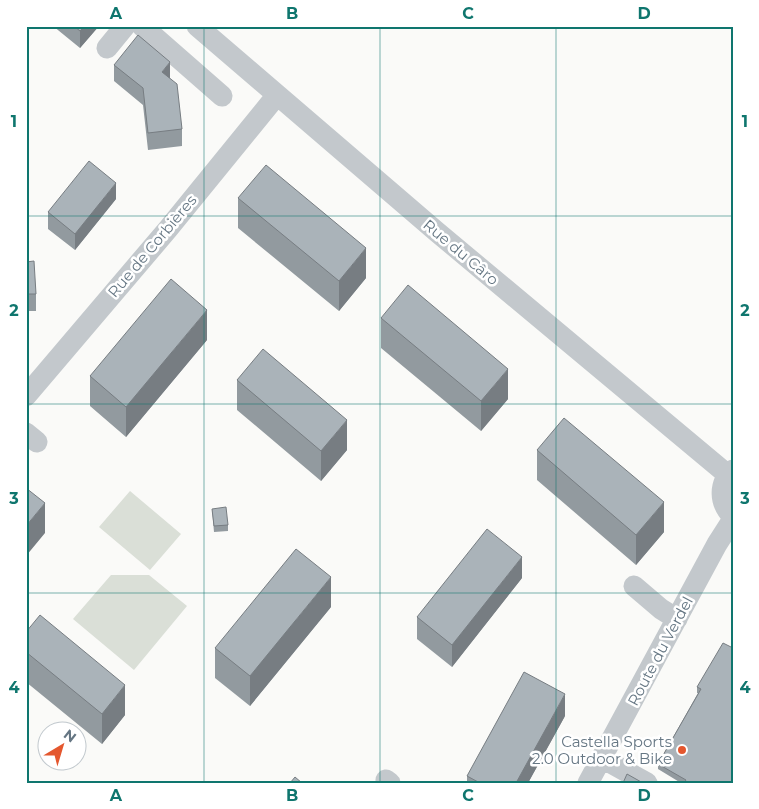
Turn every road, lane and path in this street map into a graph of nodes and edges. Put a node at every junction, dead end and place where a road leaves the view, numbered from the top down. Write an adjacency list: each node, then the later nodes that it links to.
1 (126, 26): 4 (street)
2 (142, 26): 6 (street)
3 (197, 26): 5 (street, Rue du Câro)
4 (107, 48)
5 (277, 95): 7 (street, Rue de Corbières); 8 (street, Rue du Câro)
6 (222, 96)
7 (26, 396)
8 (730, 473): 9 (street)
9 (733, 518): 11 (street, Route du Verdel)
10 (634, 586): 11 (street)
11 (677, 619): 12 (street, Route du Verdel)
12 (602, 758): 13 (street, Route du Verdel); 14 (street)
13 (588, 783)
14 (647, 783)

